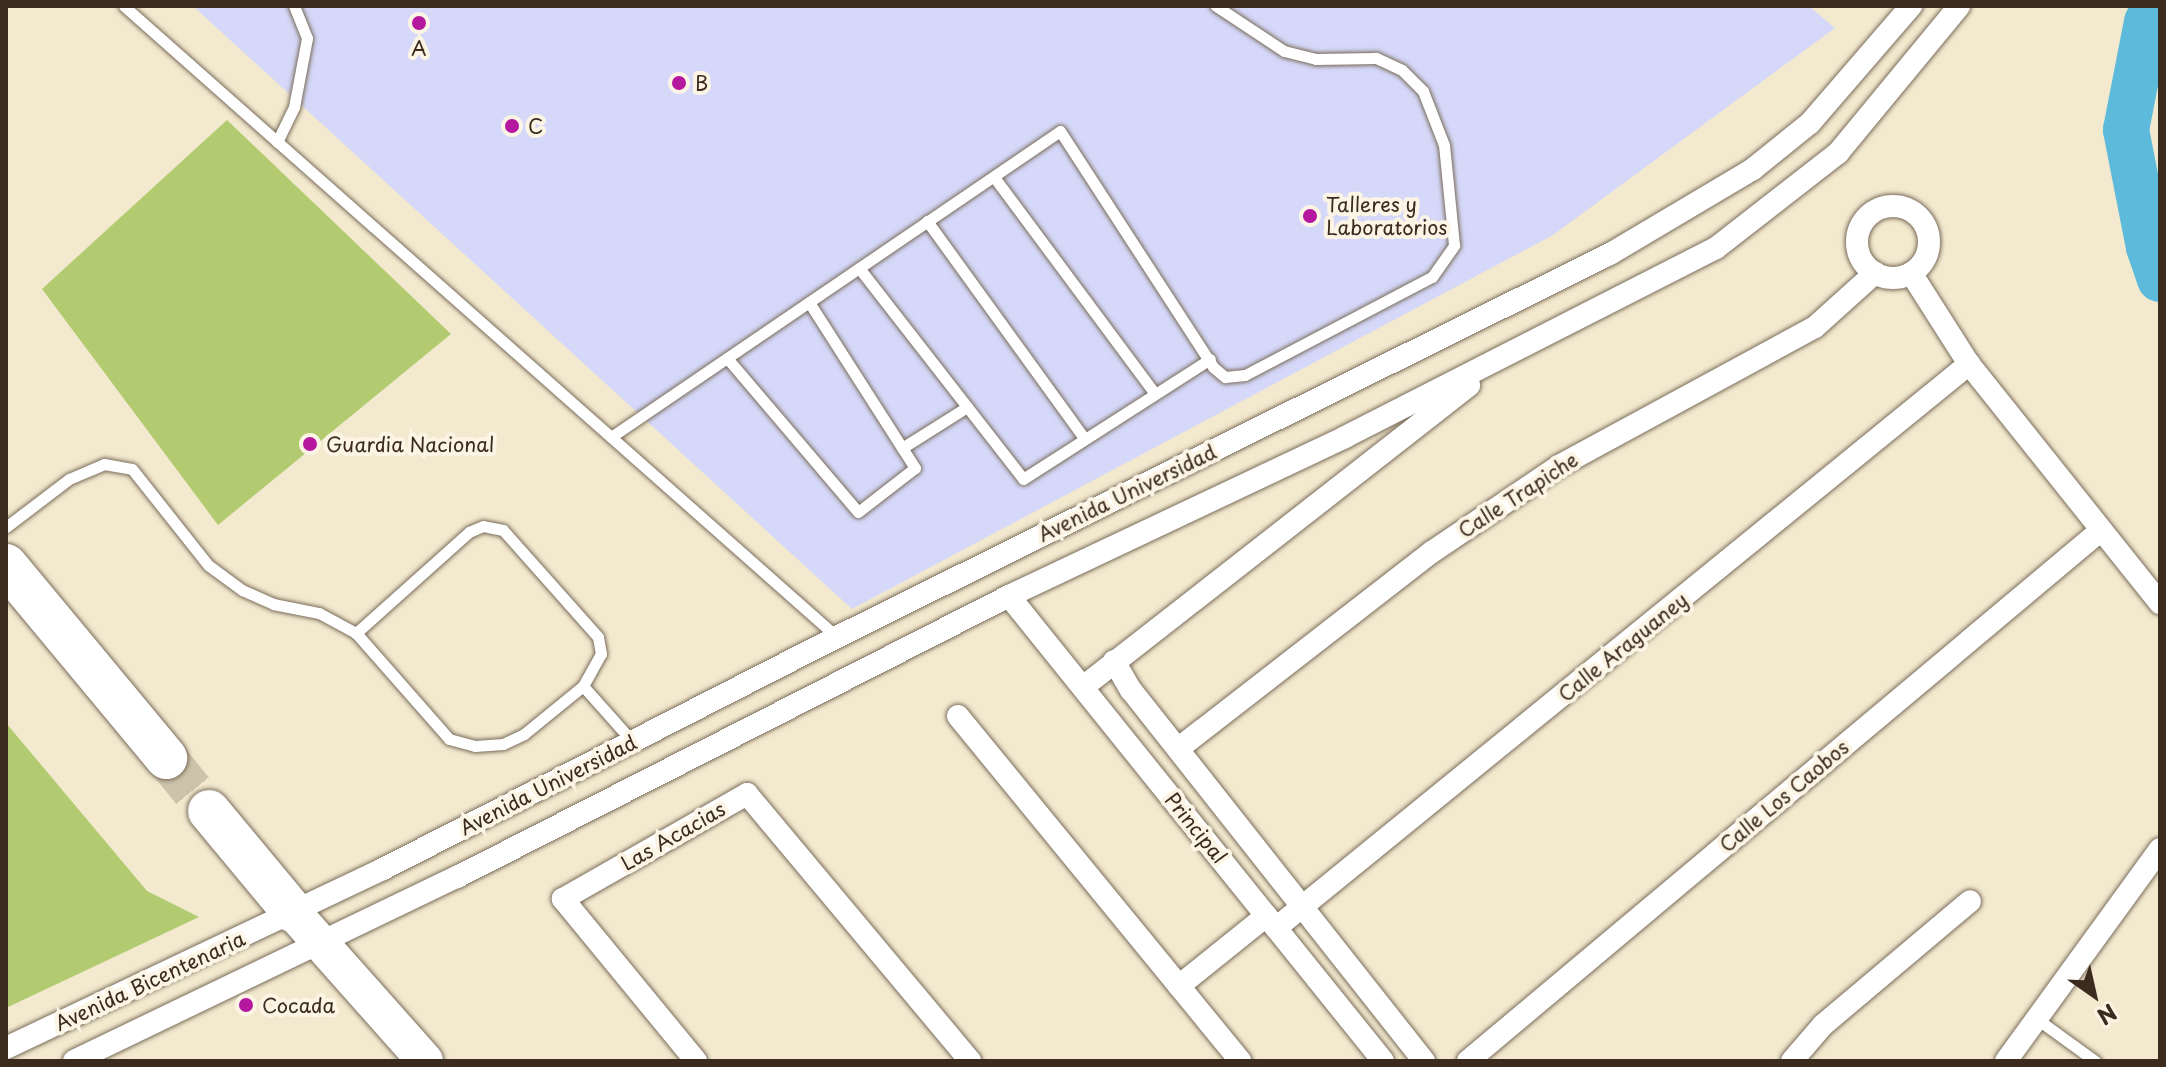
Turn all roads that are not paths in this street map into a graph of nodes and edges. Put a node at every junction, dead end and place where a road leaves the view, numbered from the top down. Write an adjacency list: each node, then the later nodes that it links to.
1 (124, 6): 6 (lane)
2 (294, 6): 6 (lane)
3 (1216, 6): 15 (lane)
4 (1911, 6): 28 (street, Avenida Universidad)
5 (1959, 6): 13 (street, Avenida Universidad)
6 (277, 142): 19 (lane)
7 (994, 177): 8 (lane); 15 (lane); 17 (lane)
8 (927, 221): 9 (lane); 20 (lane)
9 (859, 268): 12 (lane); 18 (lane)
10 (1875, 273): 11 (street); 11 (street); 35 (street, Calle Trapiche)
11 (1911, 273): 16 (street)
12 (809, 302): 14 (lane); 21 (lane)
13 (1511, 353): 25 (street, Avenida Universidad); 29 (street, Avenida Universidad)
14 (727, 358): 19 (lane); 21 (lane)
15 (1210, 359): 17 (lane)
16 (1969, 364): 23 (street); 40 (street, Calle Araguaney)
17 (1155, 394): 20 (lane)
18 (967, 407): 20 (lane); 21 (lane)
19 (611, 437): 28 (lane)
20 (1085, 439)
21 (902, 448)
22 (6, 527): 27 (lane)
23 (2100, 531): 26 (street); 55 (street, Calle Los Caobos)
24 (6, 565): 36 (highway)
25 (1009, 596): 30 (street, Avenida Universidad); 32 (street, Principal)
26 (2160, 603)
27 (356, 633): 31 (lane); 31 (lane)
28 (837, 637): 30 (street); 34 (street, Avenida Universidad)
29 (1114, 661): 32 (street, Avenida Universidad); 35 (street, Principal)
30 (868, 668): 42 (street, Avenida Universidad)
31 (583, 686): 34 (lane)
32 (1083, 687): 41 (street, Principal)
33 (958, 716): 43 (street)
34 (632, 741): 42 (street, Avenida Universidad)
35 (1179, 748): 40 (street, Principal)
36 (166, 758)
37 (209, 811): 42 (highway)
38 (2160, 849): 45 (street)
39 (1970, 901): 56 (street)
40 (1301, 909): 41 (street, Calle Araguaney); 54 (street, Principal)
41 (1271, 922): 43 (street, Calle Araguaney); 53 (street, Principal)
42 (304, 926): 44 (main road); 46 (street, Avenida Bicentenaria); 47 (street, Avenida Bicentenaria)
43 (1179, 986): 52 (street)
44 (365, 1000): 48 (main road); 49 (main road)
45 (2037, 1019): 57 (street); 58 (lane)
46 (6, 1048)
47 (74, 1061)
48 (396, 1061)
49 (425, 1061)
50 (696, 1061): 51 (street, Las Acacias)
51 (970, 1061)
52 (1240, 1061)
53 (1383, 1061)
54 (1424, 1061)
55 (1468, 1061)
56 (1792, 1061)
57 (2006, 1061)
58 (2095, 1061)

